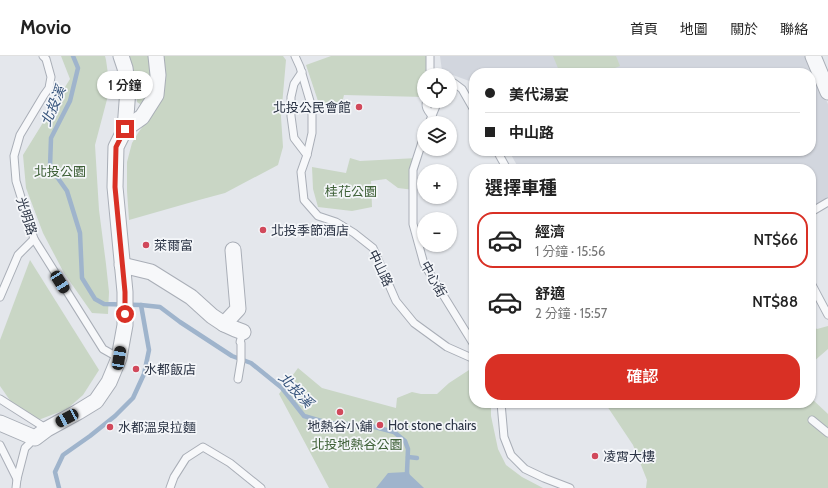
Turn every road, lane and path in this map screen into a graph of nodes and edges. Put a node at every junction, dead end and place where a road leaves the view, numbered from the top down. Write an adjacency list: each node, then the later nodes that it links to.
1 (44, 56): 17 (lane, 光明路)
2 (121, 56): 12 (street)
3 (156, 56): 12 (street)
4 (295, 56): 8 (lane, 中山路)
5 (430, 56): 7 (lane)
6 (813, 56): 10 (street)
7 (431, 68)
8 (302, 72): 13 (lane, 中山路); 13 (lane)
9 (457, 85): 11 (lane)
10 (827, 88)
11 (469, 101)
12 (125, 129): 19 (street)
13 (307, 155): 26 (lane, 中山路)
14 (418, 156): 24 (lane, 中心街)
15 (828, 202): 16 (lane)
16 (816, 209)
17 (34, 239): 21 (lane); 27 (lane, 光明路)
18 (232, 250): 23 (street)
19 (122, 265): 23 (street); 27 (street)
20 (816, 292): 22 (lane)
21 (0, 297)
22 (828, 315)
23 (224, 324): 25 (street)
24 (469, 337)
25 (242, 338): 28 (lane)
26 (469, 357)
27 (119, 358): 33 (street)
28 (238, 379)
29 (0, 399): 33 (lane)
30 (501, 408): 40 (lane)
31 (812, 420): 34 (lane)
32 (0, 423): 33 (street)
33 (41, 433): 36 (lane)
34 (828, 433)
35 (0, 445): 36 (lane)
36 (17, 479): 37 (lane)
37 (16, 488)
38 (170, 488): 39 (lane)
39 (261, 488)
40 (570, 488)

